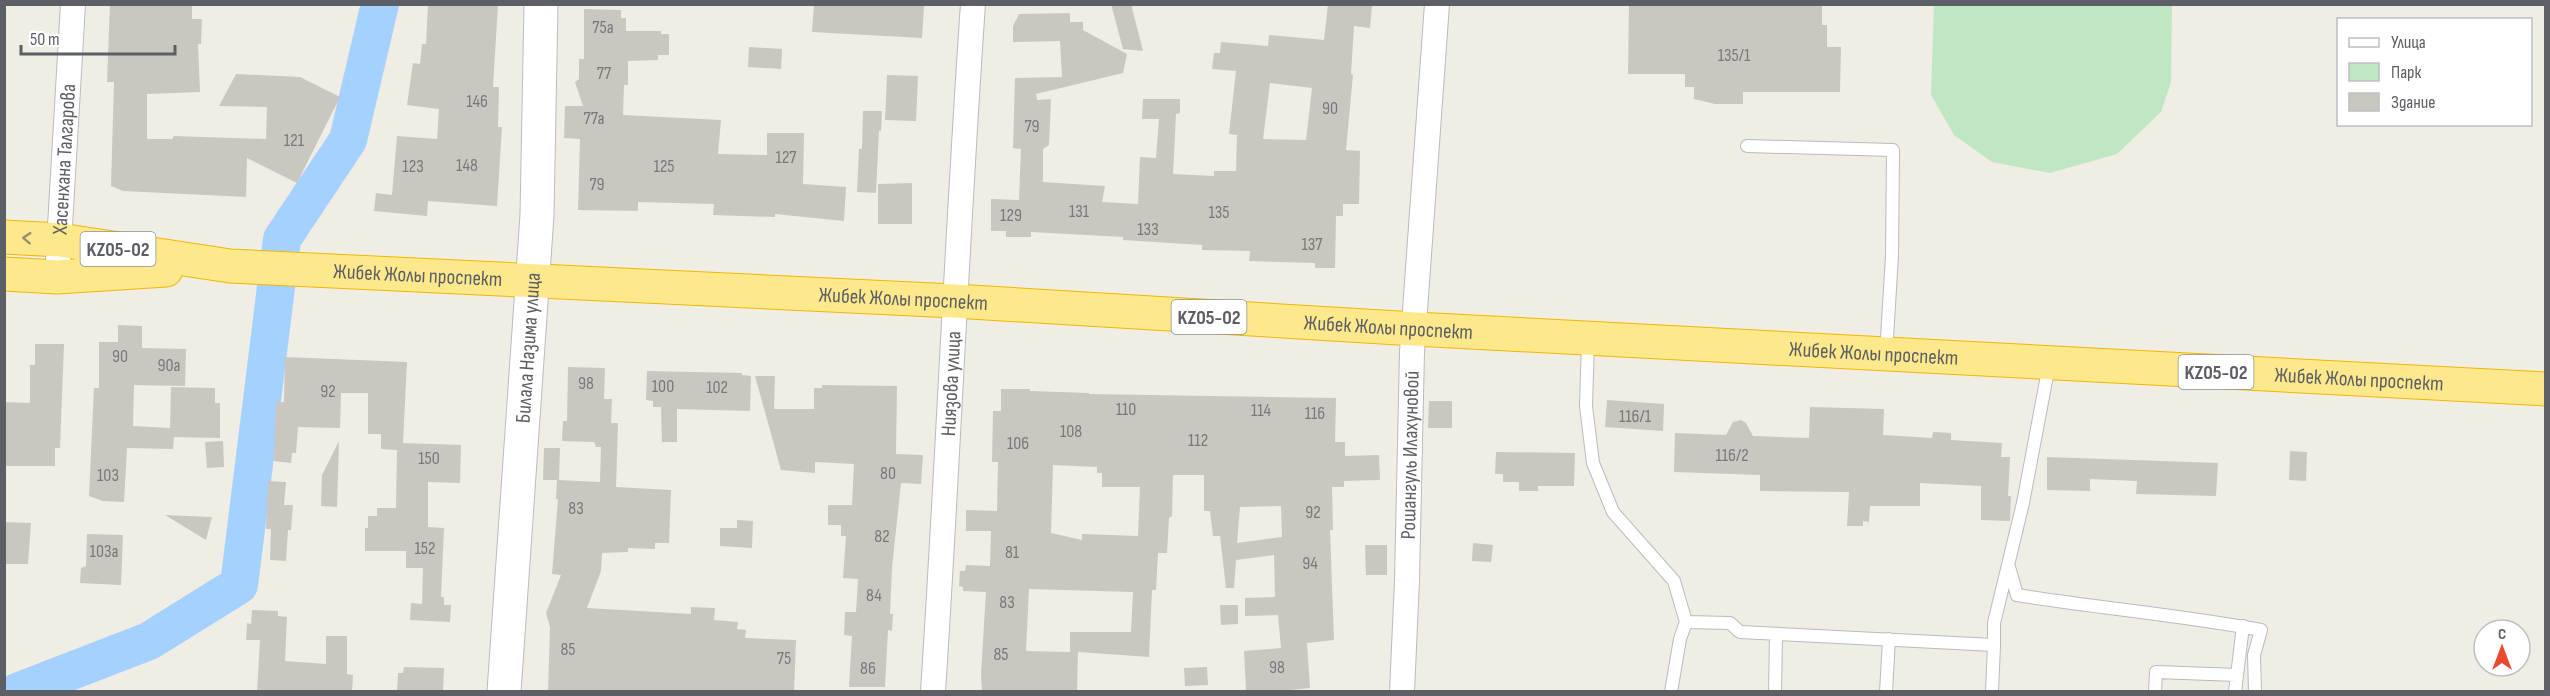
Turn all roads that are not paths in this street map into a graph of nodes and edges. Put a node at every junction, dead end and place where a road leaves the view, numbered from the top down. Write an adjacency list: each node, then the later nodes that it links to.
1 (74, 4): 7 (street, Хасенхана Талгарова)
2 (541, 4): 11 (street, Билала Назима улица)
3 (973, 4): 12 (street, Ниязова улица)
4 (1437, 4): 13 (street, Рошангуль Илахуновой)
5 (1747, 146): 15 (lane)
6 (4, 237): 7 (highway, Жибек Жолы проспект / KZ05-02, one-way to 6)
7 (60, 240): 8 (highway, Жибек Жолы проспект / KZ05-02); 10 (street, Хасенхана Талгарова)
8 (230, 266): 10 (highway, Жибек Жолы проспект / KZ05-02); 11 (highway, Жибек Жолы проспект / KZ05-02)
9 (4, 274): 10 (highway, Жибек Жолы проспект / KZ05-02)
10 (57, 277)
11 (532, 279): 12 (highway, Жибек Жолы проспект / KZ05-02); 25 (street, Билала Назима улица)
12 (954, 300): 13 (highway, Жибек Жолы проспект / KZ05-02); 26 (street, Ниязова улица)
13 (1415, 329): 14 (highway, Жибек Жолы проспект / KZ05-02); 27 (street, Рошангуль Илахуновой)
14 (1588, 338): 15 (highway, Жибек Жолы проспект / KZ05-02); 19 (lane)
15 (1886, 355): 16 (highway, Жибек Жолы проспект / KZ05-02)
16 (2049, 364): 17 (highway, Жибек Жолы проспект / KZ05-02); 18 (lane)
17 (2546, 389)
18 (2008, 566): 20 (lane); 23 (lane)
19 (1686, 622): 21 (lane); 28 (lane)
20 (2243, 626): 24 (lane); 34 (lane)
21 (1776, 635): 22 (lane); 29 (lane)
22 (1888, 639): 23 (lane); 30 (lane)
23 (1994, 645): 31 (lane)
24 (2237, 675): 32 (lane); 33 (lane)
25 (504, 692)
26 (933, 692)
27 (1402, 692)
28 (1671, 692)
29 (1775, 692)
30 (1886, 692)
31 (1992, 692)
32 (2155, 692)
33 (2235, 692)
34 (2255, 692)

